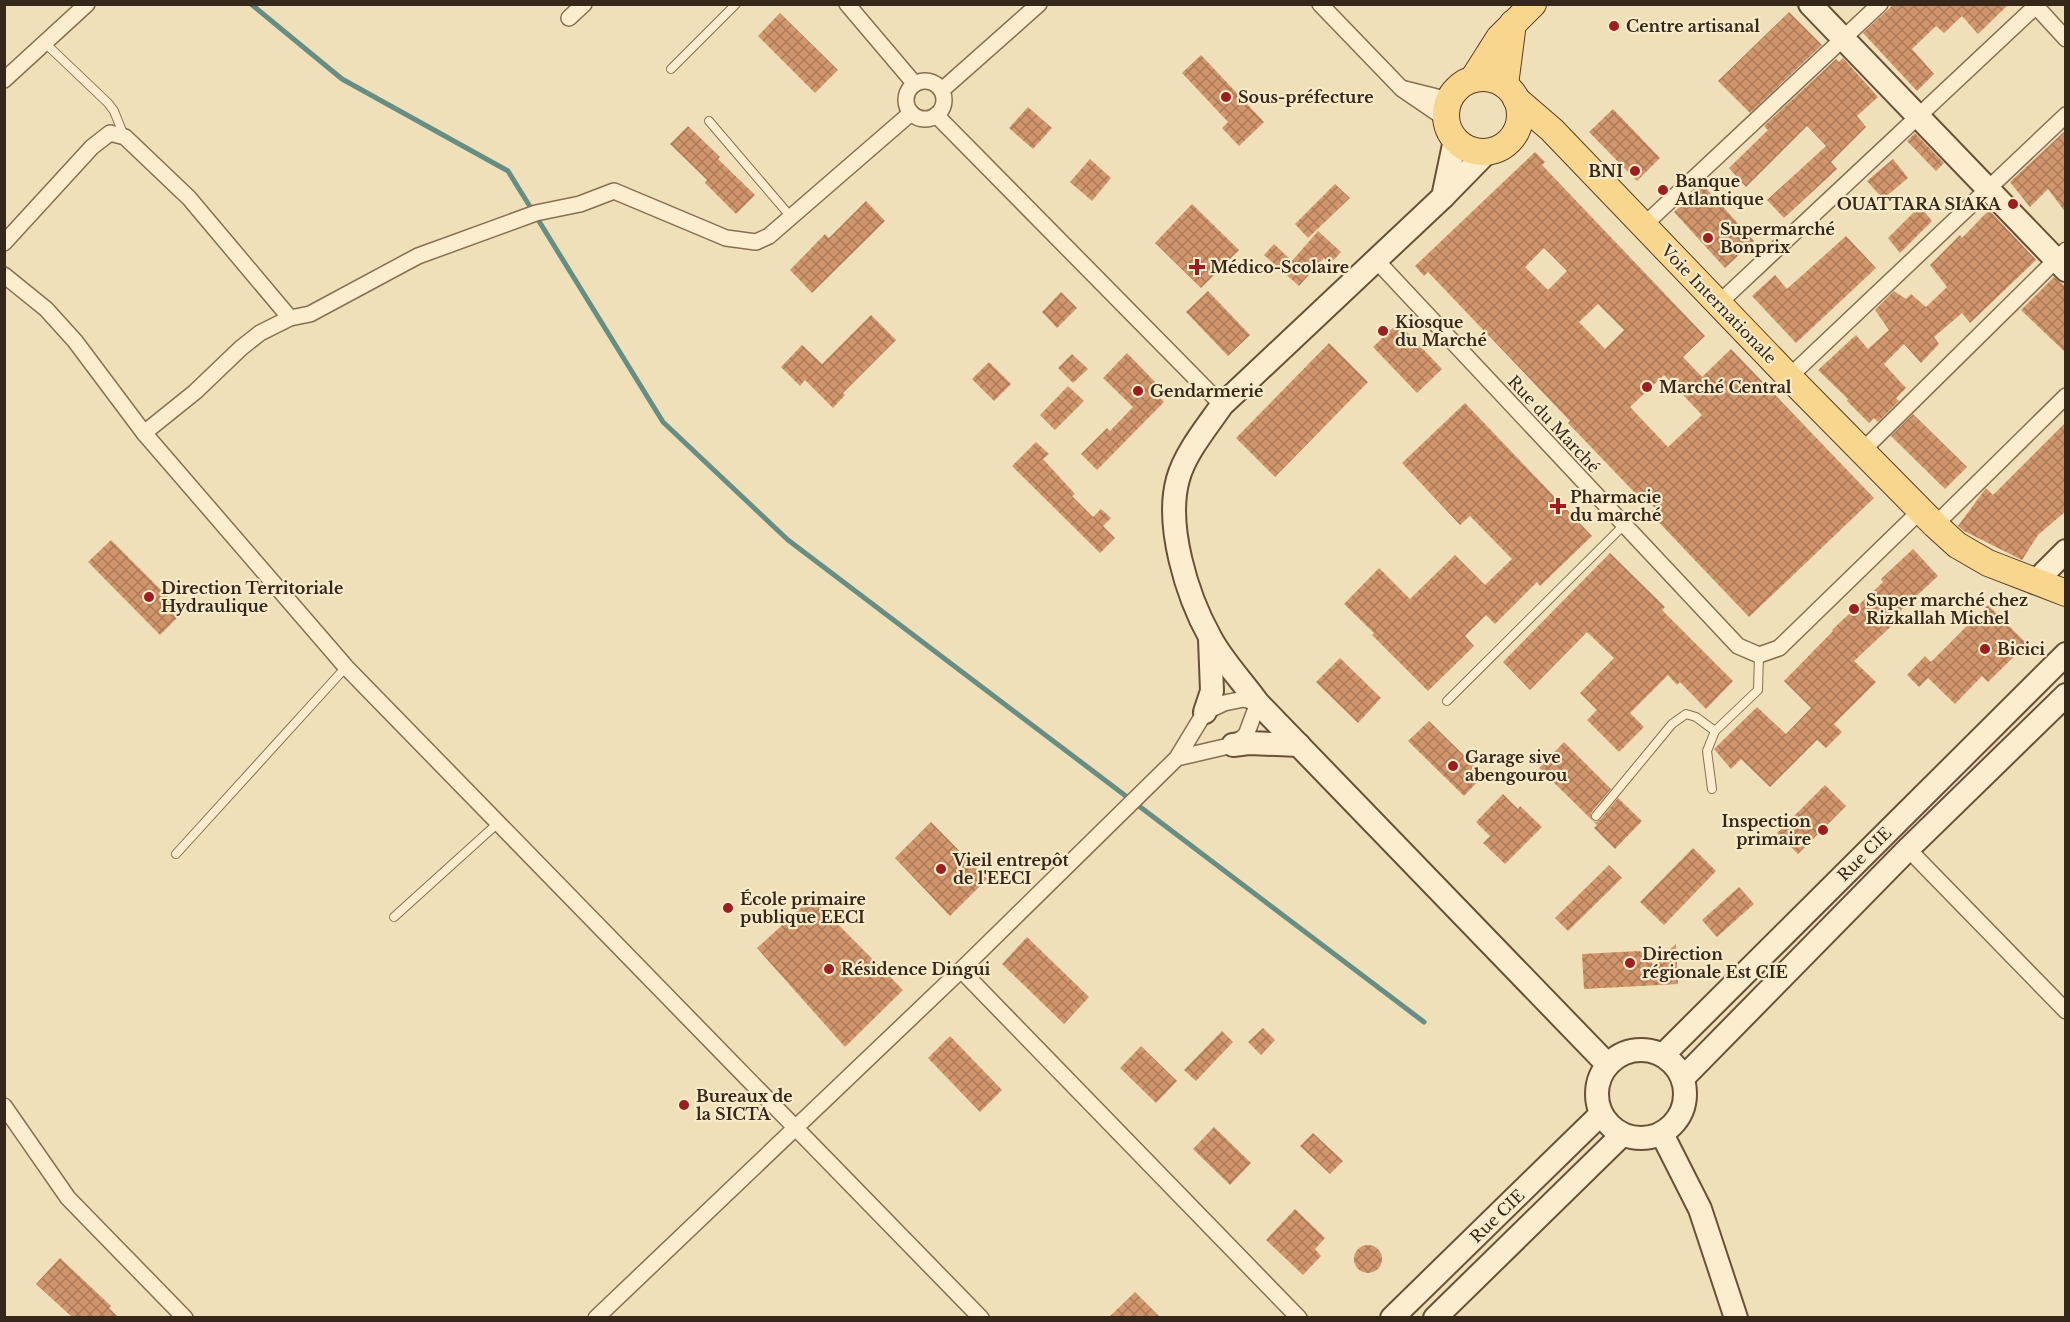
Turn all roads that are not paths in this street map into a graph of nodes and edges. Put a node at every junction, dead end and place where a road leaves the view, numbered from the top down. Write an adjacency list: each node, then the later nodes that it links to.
1 (87, 4): 15 (street)
2 (584, 4): 11 (street)
3 (736, 4): 16 (lane)
4 (847, 4): 19 (street)
5 (1039, 4): 20 (street)
6 (1320, 4): 26 (street)
7 (1533, 4): 12 (main road)
8 (1810, 4): 13 (street)
9 (1880, 4): 13 (street)
10 (2036, 5): 14 (street); 25 (street)
11 (569, 18)
12 (1513, 22): 17 (main road); 21 (main road)
13 (1843, 39): 25 (street); 35 (street)
14 (2066, 39)
15 (45, 43): 18 (street); 30 (lane)
16 (671, 69)
17 (1473, 79): 21 (main road); 26 (main road)
18 (4, 80)
19 (914, 83): 20 (street); 22 (street)
20 (942, 90): 23 (street)
21 (1510, 92): 28 (main road); 29 (main road, Voie Internationale)
22 (911, 113): 23 (street); 34 (street)
23 (936, 115): 44 (street)
24 (2066, 115): 32 (street)
25 (1918, 117): 32 (street); 40 (street)
26 (1450, 119): 31 (main road); 33 (street)
27 (709, 121): 34 (lane)
28 (1518, 126): 29 (main road); 31 (main road)
29 (1552, 130): 35 (main road, Voie Internationale)
30 (125, 137): 36 (street); 41 (street)
31 (1487, 152): 33 (street)
32 (1987, 189): 38 (street); 42 (street)
33 (1443, 197): 37 (street)
34 (791, 217): 41 (street)
35 (1643, 226): 40 (main road, Voie Internationale)
36 (4, 243)
37 (1376, 260): 44 (street); 48 (street, Rue du Marché)
38 (2062, 260): 46 (street)
39 (4, 275): 45 (street)
40 (1719, 303): 42 (main road, Voie Internationale)
41 (290, 318): 45 (street)
42 (1789, 377): 46 (main road, Voie Internationale)
43 (2066, 396): 47 (street)
44 (1222, 405): 52 (street)
45 (144, 433): 55 (street)
46 (1862, 451): 47 (main road, Voie Internationale)
47 (1927, 518): 50 (main road, Voie Internationale); 54 (street)
48 (1624, 525): 54 (street, Rue du Marché); 57 (lane)
49 (2066, 551): 50 (street)
50 (2036, 582): 51 (main road, Voie Internationale)
51 (2066, 593)
52 (1210, 639): 58 (street); 59 (street)
53 (2066, 654): 72 (street, Rue CIE)
54 (1759, 655): 60 (lane)
55 (346, 667): 66 (street); 68 (lane)
56 (2066, 695): 67 (street, Rue CIE)
57 (1447, 701)
58 (1258, 703): 59 (street); 61 (street); 62 (street)
59 (1205, 712): 63 (street)
60 (1715, 731): 64 (lane); 65 (lane)
61 (1233, 745): 62 (street); 63 (street)
62 (1299, 745): 73 (street)
63 (1177, 759): 70 (street)
64 (1713, 789)
65 (1596, 816)
66 (498, 823): 69 (lane); 77 (street)
67 (1908, 849): 71 (street); 74 (street, Rue CIE)
68 (176, 854)
69 (394, 917)
70 (961, 969): 77 (street); 83 (street)
71 (2066, 1011)
72 (1663, 1055): 73 (street); 74 (street)
73 (1607, 1064): 76 (street)
74 (1683, 1078): 78 (street)
75 (4, 1106): 80 (street)
76 (1601, 1114): 79 (street); 84 (street, Rue CIE)
77 (797, 1127): 81 (street); 82 (street)
78 (1662, 1134): 79 (street); 86 (street)
79 (1622, 1135): 85 (street, Rue CIE)
80 (185, 1317)
81 (596, 1317)
82 (981, 1317)
83 (1299, 1317)
84 (1392, 1317)
85 (1434, 1317)
86 (1736, 1317)

